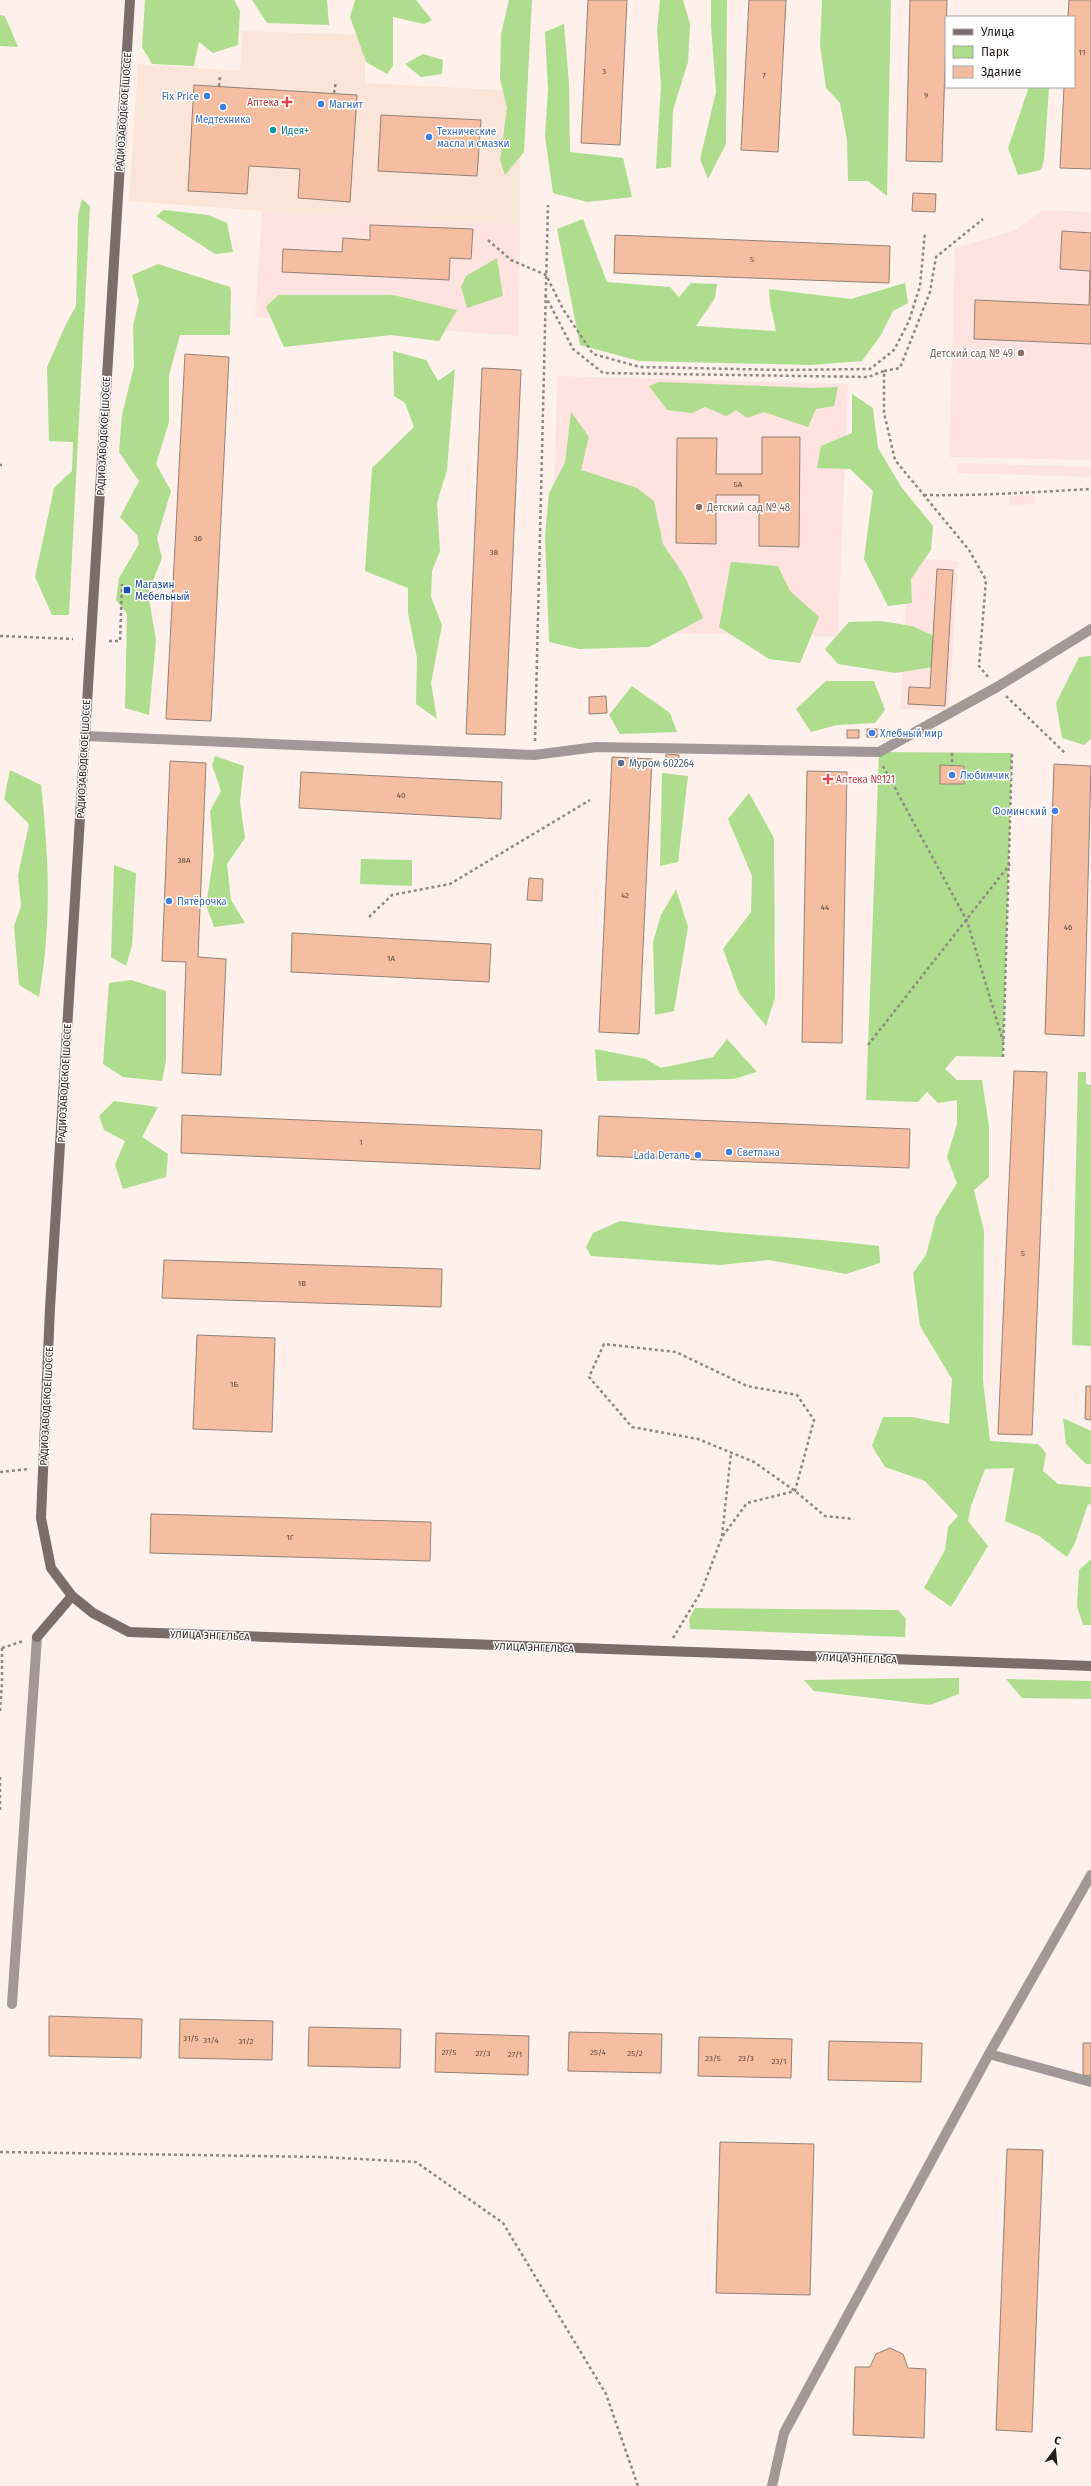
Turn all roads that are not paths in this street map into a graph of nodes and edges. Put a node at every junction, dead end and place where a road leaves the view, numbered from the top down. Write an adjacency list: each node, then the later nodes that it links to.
1 (130, 0): 3 (street, РАДИОЗАВОДСКОЕ ШОССЕ)
2 (1091, 629): 3 (lane)
3 (85, 736): 4 (street, РАДИОЗАВОДСКОЕ ШОССЕ)
4 (41, 1518): 5 (street, УЛИЦА ЭНГЕЛЬСА)
5 (72, 1596): 6 (street); 7 (street, УЛИЦА ЭНГЕЛЬСА)
6 (37, 1637): 9 (lane)
7 (1091, 1666)
8 (1091, 1875): 10 (lane)
9 (12, 2004)
10 (989, 2054): 11 (lane); 12 (lane)
11 (1091, 2082)
12 (772, 2486)

